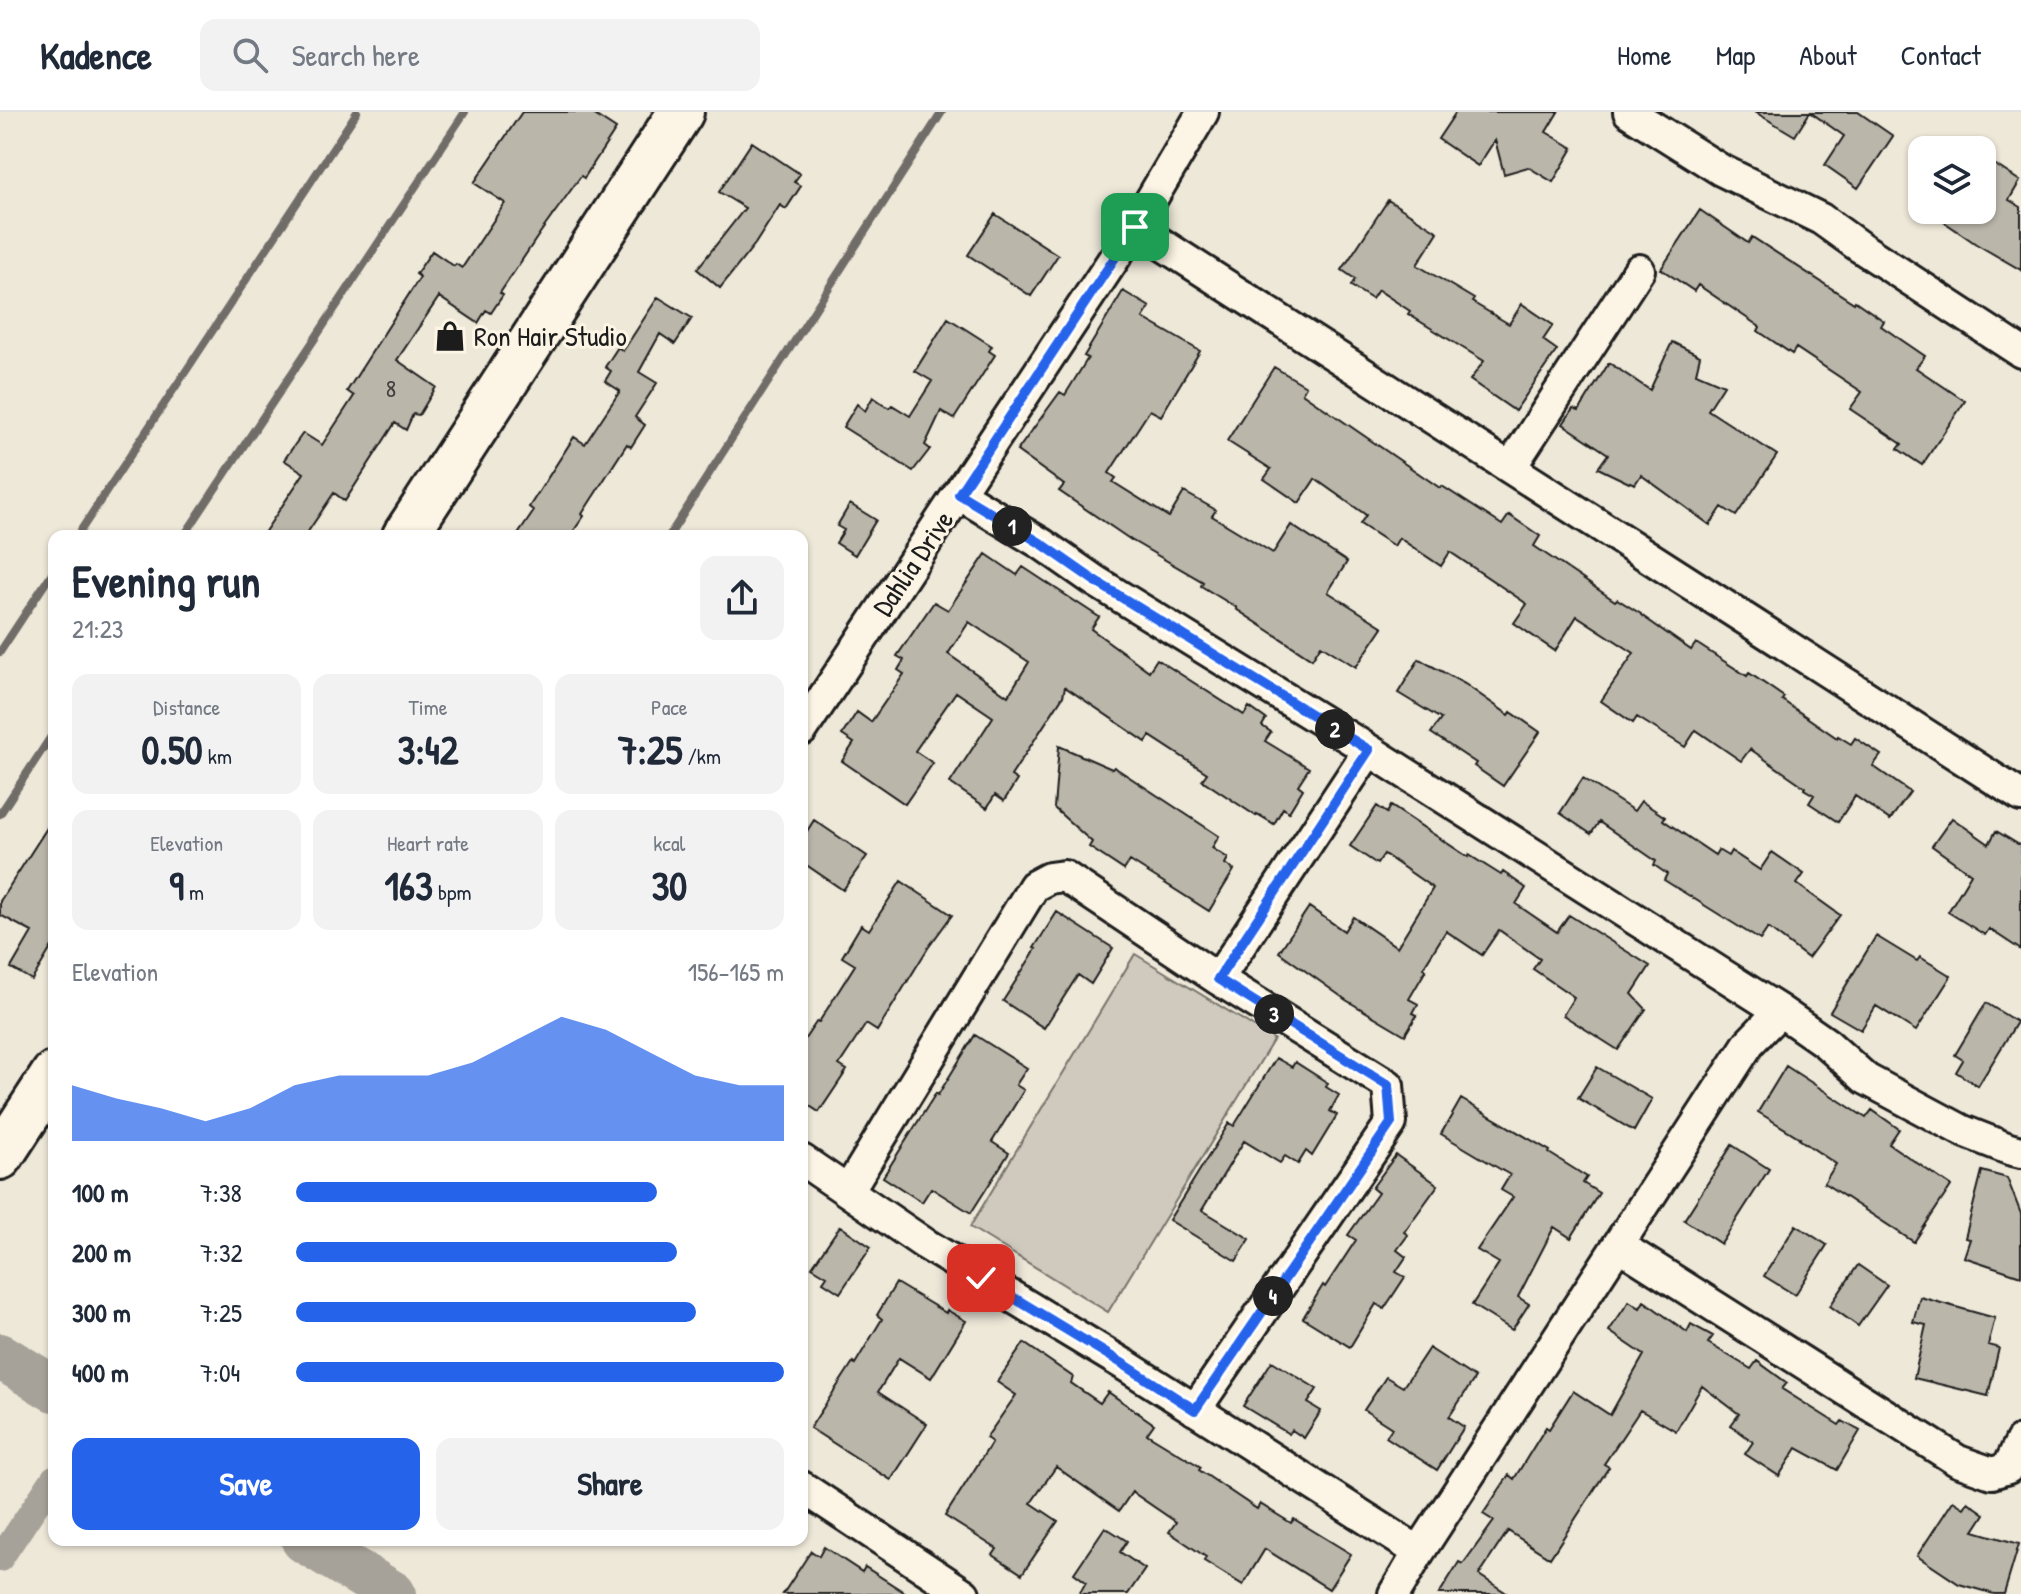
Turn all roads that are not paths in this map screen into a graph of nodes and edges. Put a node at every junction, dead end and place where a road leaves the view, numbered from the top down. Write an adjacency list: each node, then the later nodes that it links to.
1 (681, 112): 9 (main road)
2 (1203, 112): 4 (street, Dahlia Drive)
3 (1629, 112): 6 (street)
4 (1135, 227): 7 (street); 8 (street, Dahlia Drive)
5 (1639, 270): 7 (street)
6 (2021, 352)
7 (1510, 468): 12 (street)
8 (959, 494): 10 (street, Dahlia Drive); 11 (street)
9 (409, 530)
10 (808, 721)
11 (1369, 750): 13 (street); 14 (street)
12 (2021, 796)
13 (1218, 979): 19 (street); 21 (street)
14 (1780, 1011): 16 (street); 20 (street)
15 (48, 1083): 17 (main road)
16 (2021, 1152)
17 (0, 1157)
18 (808, 1164): 19 (street)
19 (848, 1191): 21 (street)
20 (1618, 1245): 22 (street); 24 (street)
21 (1195, 1410): 24 (street)
22 (2021, 1441)
23 (808, 1491): 25 (street)
24 (1419, 1552): 26 (street)
25 (964, 1594)
26 (1394, 1594)

